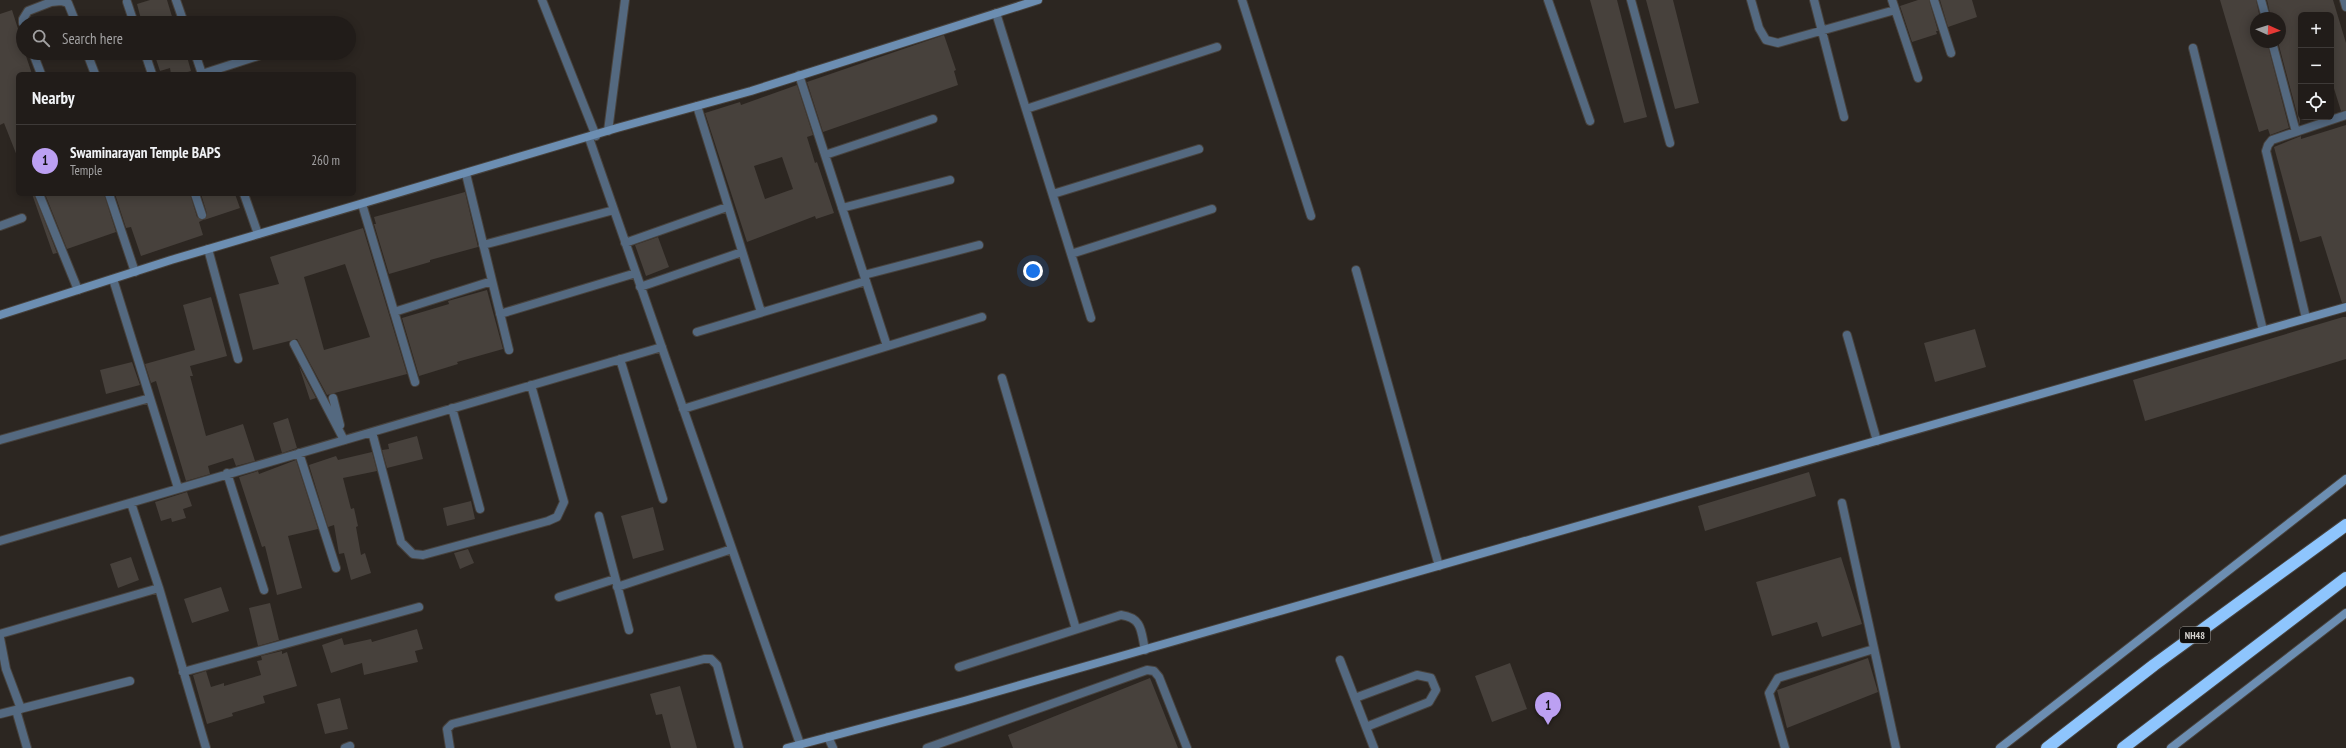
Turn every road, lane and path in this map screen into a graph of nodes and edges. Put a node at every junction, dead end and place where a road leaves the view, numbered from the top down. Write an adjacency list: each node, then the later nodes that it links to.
1 (176, 0): 22 (street)
2 (542, 0): 48 (street)
3 (625, 0): 46 (street)
4 (1038, 0): 18 (street)
5 (1242, 0): 65 (street)
6 (1548, 0): 45 (street)
7 (1631, 0): 49 (street)
8 (1751, 0): 23 (street)
9 (1814, 0): 23 (street)
10 (1892, 0): 16 (street)
11 (1934, 0): 27 (street)
12 (2261, 0): 17 (street)
13 (2344, 0): 15 (street)
14 (127, 2): 21 (street)
15 (2346, 7)
16 (1895, 10): 23 (street); 39 (street)
17 (2264, 12)
18 (996, 13): 38 (street); 41 (street)
19 (25, 16): 20 (street)
20 (73, 16)
21 (132, 16)
22 (182, 16)
23 (1822, 32): 43 (street)
24 (1217, 47): 41 (street)
25 (2193, 48): 91 (street)
26 (2274, 48): 47 (street)
27 (1951, 53)
28 (36, 60): 33 (street)
29 (90, 60): 34 (street)
30 (147, 60): 35 (street)
31 (197, 60): 36 (street)
32 (245, 60): 37 (street)
33 (40, 72)
34 (94, 72)
35 (151, 72)
36 (201, 72)
37 (208, 72)
38 (799, 75): 40 (street); 51 (street)
39 (1918, 78)
40 (697, 106): 46 (street); 60 (street)
41 (1026, 109): 54 (street)
42 (2346, 115): 47 (street)
43 (1844, 117)
44 (933, 119): 51 (street)
45 (1590, 121)
46 (608, 131): 48 (street)
47 (2296, 132): 90 (street)
48 (592, 137): 52 (street); 63 (street)
49 (1670, 143)
50 (1199, 149): 54 (street)
51 (825, 155): 61 (street)
52 (466, 174): 59 (street); 70 (street)
53 (950, 180): 61 (street)
54 (1053, 194): 74 (street)
55 (40, 196): 82 (street)
56 (110, 196): 76 (street)
57 (196, 196): 64 (street)
58 (245, 196): 68 (street)
59 (362, 204): 68 (street); 84 (street)
60 (727, 207): 69 (street); 73 (street)
61 (842, 208): 78 (street)
62 (1212, 209): 74 (street)
63 (614, 210): 69 (street); 70 (street)
64 (202, 215)
65 (1311, 216)
66 (22, 218): 67 (street)
67 (0, 226)
68 (258, 234): 72 (street)
69 (625, 243): 77 (street)
70 (483, 245): 80 (street)
71 (979, 245): 78 (street)
72 (208, 249): 76 (street); 98 (street)
73 (742, 252): 81 (street); 85 (street)
74 (1072, 254): 89 (street)
75 (1356, 270): 123 (street)
76 (135, 272): 79 (street)
77 (636, 273): 81 (street); 86 (street)
78 (865, 278): 85 (street); 95 (street)
79 (113, 279): 82 (street); 103 (street)
80 (492, 281): 84 (street); 86 (street)
81 (640, 287): 96 (street)
82 (78, 290): 87 (street)
83 (2346, 307): 90 (street)
84 (394, 312): 101 (street)
85 (761, 312): 92 (street)
86 (500, 314): 97 (street)
87 (0, 315)
88 (982, 317): 95 (street)
89 (1091, 318)
90 (2306, 318): 91 (street)
91 (2263, 330): 110 (street)
92 (697, 332)
93 (1847, 335): 110 (street)
94 (294, 344): 109 (street)
95 (887, 346): 106 (street)
96 (662, 347): 99 (street); 106 (street)
97 (509, 350)
98 (238, 359)
99 (620, 359): 102 (street); 115 (street)
100 (1002, 378): 132 (street)
101 (415, 382)
102 (531, 385): 105 (street); 107 (street)
103 (150, 398): 108 (street); 114 (street)
104 (333, 398): 109 (street)
105 (452, 408): 107 (street); 118 (street)
106 (683, 409): 122 (street)
107 (372, 432): 109 (street)
108 (0, 440)
109 (344, 440): 111 (street)
110 (1876, 441): 123 (street)
111 (299, 453): 112 (street); 124 (street)
112 (228, 473): 114 (street); 128 (street)
113 (2346, 479): 159 (street)
114 (178, 488): 116 (street)
115 (663, 499)
116 (130, 503): 121 (street); 127 (street)
117 (1842, 503): 136 (street)
118 (480, 509)
119 (599, 516): 126 (street)
120 (2346, 525): 160 (highway, NH48)
121 (0, 541)
122 (732, 549): 126 (street); 147 (street)
123 (1439, 566): 137 (street)
124 (336, 568)
125 (2346, 578): 161 (highway)
126 (616, 583): 129 (street); 133 (street)
127 (158, 588): 134 (street); 140 (street)
128 (264, 590)
129 (559, 597)
130 (419, 607): 140 (street)
131 (2346, 613): 162 (street)
132 (1076, 629): 137 (street); 139 (street)
133 (629, 630)
134 (0, 634)
135 (0, 638): 143 (street)
136 (1874, 649): 157 (street); 158 (street)
137 (1145, 650): 146 (street)
138 (1340, 660): 142 (street)
139 (960, 667)
140 (183, 672): 149 (street)
141 (130, 681): 143 (street)
142 (1354, 698): 145 (street); 145 (street)
143 (18, 709): 144 (street); 148 (street)
144 (0, 714)
145 (1366, 726): 156 (street)
146 (828, 737): 147 (street); 153 (street)
147 (800, 744): 152 (street)
148 (27, 748)
149 (206, 748)
150 (450, 748): 151 (street)
151 (739, 748)
152 (787, 748)
153 (833, 748)
154 (927, 748): 155 (street)
155 (1187, 748)
156 (1374, 748)
157 (1786, 748)
158 (1896, 748)
159 (2000, 748)
160 (2047, 748)
161 (2123, 748)
162 (2170, 748)

